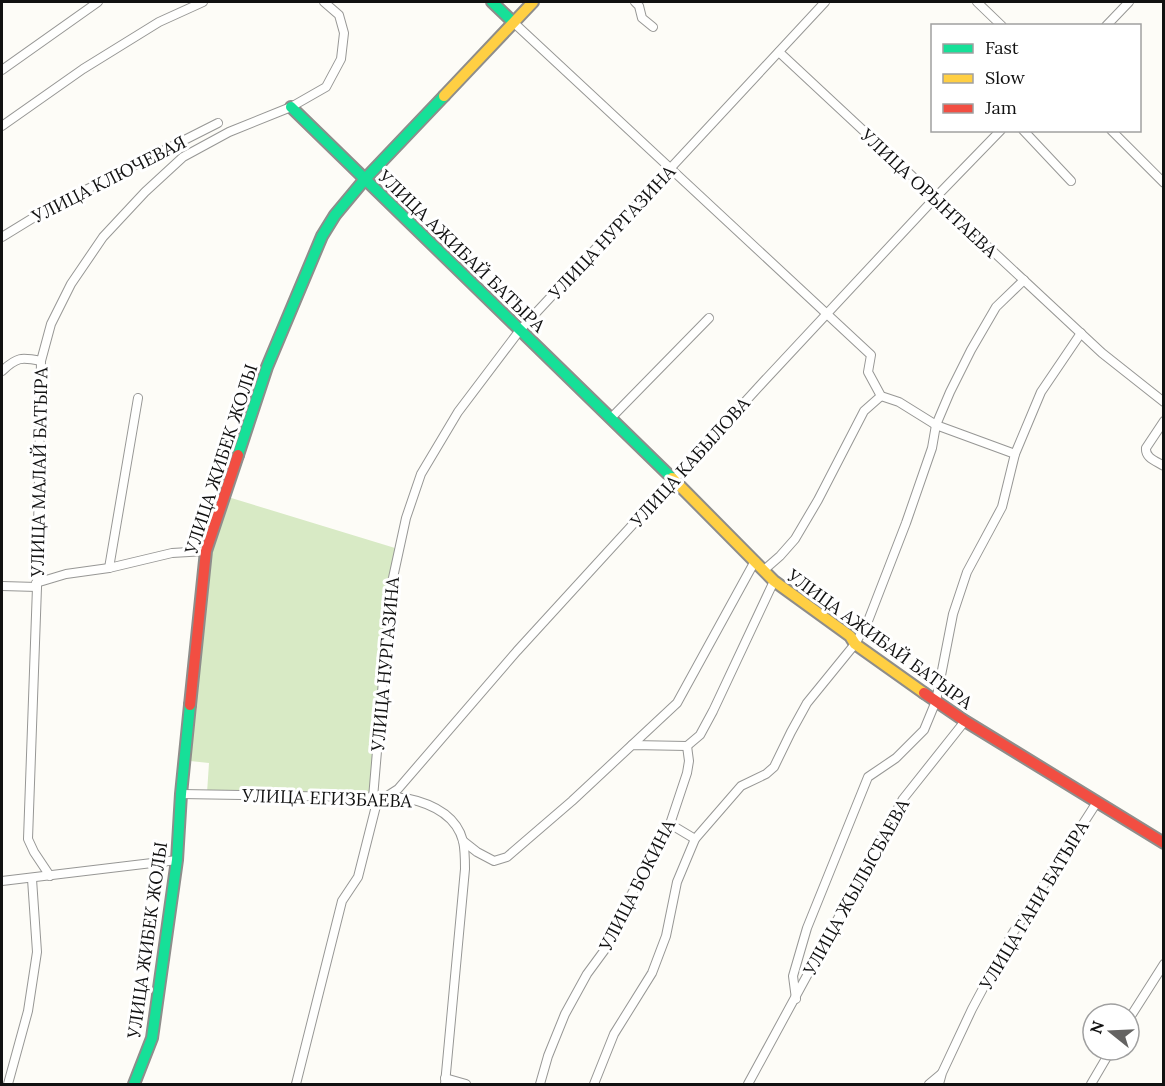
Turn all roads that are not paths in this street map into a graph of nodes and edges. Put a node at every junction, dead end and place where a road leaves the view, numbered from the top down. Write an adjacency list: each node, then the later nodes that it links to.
1 (98, 2): 15 (street)
2 (203, 2): 18 (street)
3 (324, 2): 16 (street)
4 (492, 2): 10 (main road)
5 (533, 2): 10 (main road, УЛИЦА ЖИБЕК ЖОЛЫ)
6 (634, 2): 13 (street)
7 (825, 2): 14 (street, УЛИЦА НУРГАЗИНА)
8 (976, 2): 11 (street)
9 (1129, 2): 12 (street)
10 (513, 22): 22 (street); 23 (main road, УЛИЦА ЖИБЕК ЖОЛЫ)
11 (1000, 24)
12 (1108, 24)
13 (653, 27)
14 (779, 51): 22 (street, УЛИЦА НУРГАЗИНА); 26 (street, УЛИЦА ОРЫНТАЕВА)
15 (2, 70)
16 (291, 107): 23 (main road, УЛИЦА АЖИБАЙ БАТЫРА); 33 (street, УЛИЦА МАЛАЙ БАТЫРА)
17 (218, 123): 27 (street, УЛИЦА КЛЮЧЕВАЯ)
18 (2, 126)
19 (999, 132): 26 (street, УЛИЦА КАБЫЛОВА)
20 (1025, 132): 24 (street)
21 (1112, 132): 25 (street)
22 (670, 170): 29 (street); 31 (street, УЛИЦА НУРГАЗИНА)
23 (365, 180): 31 (main road, УЛИЦА АЖИБАЙ БАТЫРА); 44 (main road, УЛИЦА ЖИБЕК ЖОЛЫ)
24 (1071, 181)
25 (1164, 183)
26 (934, 199): 28 (street, УЛИЦА ОРЫНТАЕВА); 29 (street, УЛИЦА КАБЫЛОВА)
27 (2, 237)
28 (1024, 280): 32 (street, УЛИЦА ОРЫНТАЕВА); 40 (street)
29 (826, 314): 35 (street); 43 (street, УЛИЦА КАБЫЛОВА)
30 (709, 318): 38 (street)
31 (520, 330): 38 (main road, УЛИЦА АЖИБАЙ БАТЫРА); 57 (street, УЛИЦА НУРГАЗИНА)
32 (1081, 333): 37 (street, УЛИЦА ОРЫНТАЕВА); 41 (street, УЛИЦА ЖЫЛЫСБАЕВА)
33 (41, 361): 34 (street); 49 (street, УЛИЦА МАЛАЙ БАТЫРА)
34 (2, 371)
35 (881, 396): 40 (street); 47 (street)
36 (138, 398): 46 (street)
37 (1164, 402)
38 (611, 418): 43 (main road, УЛИЦА АЖИБАЙ БАТЫРА)
39 (1164, 421): 42 (street)
40 (936, 425): 41 (street); 51 (street)
41 (1015, 454): 52 (street, УЛИЦА ЖЫЛЫСБАЕВА)
42 (1164, 466)
43 (675, 481): 45 (main road, УЛИЦА АЖИБАЙ БАТЫРА); 57 (street, УЛИЦА КАБЫЛОВА)
44 (206, 551): 46 (street); 56 (main road, УЛИЦА ЖИБЕК ЖОЛЫ)
45 (755, 561): 47 (main road, УЛИЦА АЖИБАЙ БАТЫРА); 54 (street)
46 (109, 568): 49 (street)
47 (764, 570): 48 (main road, УЛИЦА АЖИБАЙ БАТЫРА)
48 (774, 581): 51 (main road, УЛИЦА АЖИБАЙ БАТЫРА); 55 (street)
49 (36, 585): 50 (street); 64 (street, УЛИЦА МАЛАЙ БАТЫРА)
50 (2, 586)
51 (855, 644): 52 (main road, УЛИЦА АЖИБАЙ БАТЫРА); 60 (street)
52 (936, 701): 53 (main road, УЛИЦА АЖИБАЙ БАТЫРА); 68 (street, УЛИЦА ЖЫЛЫСБАЕВА)
53 (965, 722): 58 (main road, УЛИЦА АЖИБАЙ БАТЫРА); 68 (street, УЛИЦА ЖЫЛЫСБАЕВА)
54 (632, 745): 55 (street); 61 (street)
55 (687, 746): 59 (street, УЛИЦА БОКИНА)
56 (181, 794): 57 (street, УЛИЦА ЕГИЗБАЕВА); 63 (main road, УЛИЦА ЖИБЕК ЖОЛЫ)
57 (378, 798): 61 (street, УЛИЦА ЕГИЗБАЕВА); 75 (street, УЛИЦА НУРГАЗИНА)
58 (1097, 802): 62 (main road, УЛИЦА АЖИБАЙ БАТЫРА); 71 (street, УЛИЦА ГАНИ БАТЫРА)
59 (670, 824): 60 (street); 77 (street, УЛИЦА БОКИНА)
60 (694, 839): 78 (street)
61 (463, 841): 72 (street, УЛИЦА ЕГИЗБАЕВА)
62 (1164, 843)
63 (177, 860): 64 (street); 74 (main road, УЛИЦА ЖИБЕК ЖОЛЫ)
64 (50, 876): 65 (street)
65 (32, 879): 66 (street); 73 (street)
66 (2, 881)
67 (1164, 964): 69 (street)
68 (795, 999): 79 (street, УЛИЦА ЖЫЛЫСБАЕВА)
69 (1140, 1002)
70 (1104, 1062): 82 (street)
71 (942, 1074): 80 (street, УЛИЦА ГАНИ БАТЫРА); 81 (street, УЛИЦА ГАНИ БАТЫРА)
72 (445, 1081): 76 (street)
73 (8, 1084)
74 (134, 1084)
75 (296, 1084)
76 (466, 1084)
77 (540, 1084)
78 (594, 1084)
79 (748, 1084)
80 (928, 1084)
81 (939, 1084)
82 (1091, 1084)

